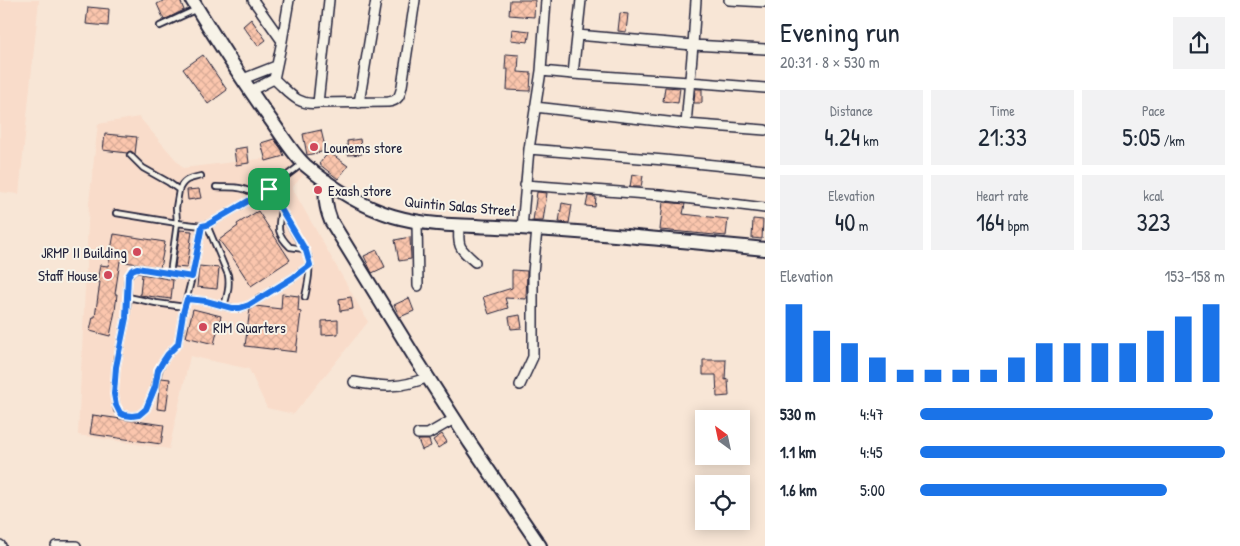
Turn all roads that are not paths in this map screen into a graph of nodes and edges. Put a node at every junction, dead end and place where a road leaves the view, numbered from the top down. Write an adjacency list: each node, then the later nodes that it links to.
1 (253, 0): 14 (street)
2 (289, 0): 14 (street)
3 (329, 0): 25 (street)
4 (376, 0): 26 (street)
5 (414, 0): 26 (street)
6 (546, 0): 18 (street)
7 (581, 0): 13 (street)
8 (696, 0): 15 (street)
9 (728, 0): 10 (street)
10 (765, 2)
11 (195, 4): 12 (lane); 20 (main road, Quintin Salas Street)
12 (160, 26)
13 (577, 35): 15 (street); 19 (street)
14 (282, 41): 17 (street)
15 (693, 45): 16 (street); 22 (street)
16 (765, 49)
17 (276, 66): 20 (street); 21 (street)
18 (541, 71): 19 (street); 27 (street)
19 (573, 74): 22 (street)
20 (243, 79): 24 (main road, Quintin Salas Street)
21 (274, 79): 24 (street); 25 (street)
22 (689, 82): 23 (street); 28 (street)
23 (765, 88)
24 (250, 91): 32 (main road, Quintin Salas Street)
25 (318, 103): 26 (street)
26 (359, 103)
27 (535, 106): 28 (street); 30 (street)
28 (686, 124): 29 (street)
29 (765, 130)
30 (529, 149): 33 (street); 36 (street)
31 (130, 155): 39 (lane)
32 (304, 163): 35 (main road, Quintin Salas Street); 38 (lane)
33 (765, 170)
34 (201, 176): 39 (lane)
35 (326, 181): 44 (main road, Quintin Salas Street); 62 (main road)
36 (525, 185): 41 (street); 48 (street)
37 (216, 187): 40 (lane)
38 (269, 189): 40 (lane); 42 (lane)
39 (179, 190): 45 (lane)
40 (258, 196): 46 (lane)
41 (765, 208)
42 (281, 210): 50 (lane); 50 (lane)
43 (116, 213): 45 (lane)
44 (417, 221): 47 (main road, Quintin Salas Street); 56 (street)
45 (177, 223): 46 (lane); 54 (lane)
46 (204, 225): 55 (lane); 61 (lane)
47 (459, 225): 48 (main road, Quintin Salas Street); 52 (street)
48 (522, 228): 49 (main road, Quintin Salas Street)
49 (537, 229): 51 (main road, Quintin Salas Street); 64 (street)
50 (304, 248): 53 (lane)
51 (765, 249)
52 (475, 262)
53 (310, 265): 57 (lane); 61 (lane)
54 (170, 274): 55 (lane); 58 (lane)
55 (192, 277): 59 (lane)
56 (418, 286)
57 (305, 297)
58 (128, 298): 60 (lane); 60 (lane)
59 (187, 299): 60 (lane); 61 (lane)
60 (185, 306)
61 (224, 306)
62 (428, 377): 63 (street); 65 (main road)
63 (354, 382)
64 (520, 386)
65 (454, 419): 66 (street); 69 (main road)
66 (418, 434)
67 (56, 546): 68 (street)
68 (76, 546)
69 (540, 546)

